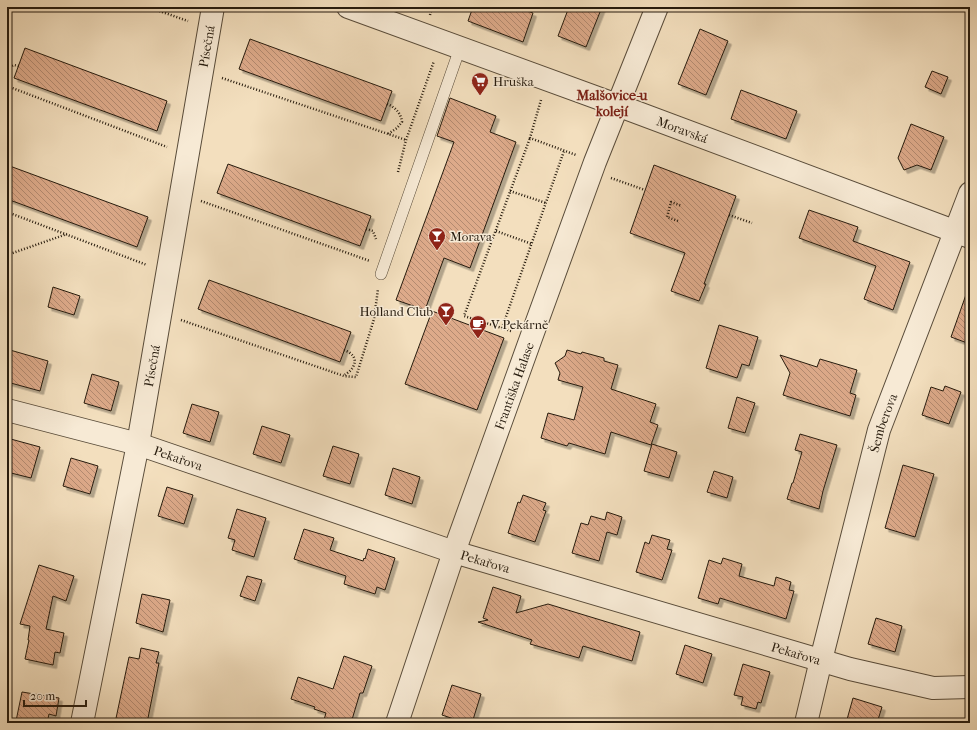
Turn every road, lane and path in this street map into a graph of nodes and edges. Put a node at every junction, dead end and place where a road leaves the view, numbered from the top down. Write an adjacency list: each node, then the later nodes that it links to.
1 (148, 7): 5 (path)
2 (213, 7): 5 (street, Písečná)
3 (348, 7): 6 (street, Moravská)
4 (657, 7): 13 (street, Františka Halase)
5 (210, 29): 9 (street, Písečná)
6 (460, 48): 13 (street, Moravská); 41 (lane)
7 (19, 66): 8 (path)
8 (7, 69)
9 (202, 71): 14 (path); 18 (street, Písečná)
10 (7, 86): 18 (path)
11 (542, 98): 15 (path)
12 (387, 104): 14 (path)
13 (617, 105): 19 (street, Františka Halase); 33 (street, Moravská)
14 (388, 134): 16 (path)
15 (530, 138): 17 (path); 21 (path)
16 (406, 140)
17 (564, 151): 19 (path); 24 (path)
18 (188, 155): 23 (street, Písečná)
19 (593, 167): 20 (path); 44 (street, Františka Halase)
20 (645, 190)
21 (510, 191): 24 (path); 31 (path)
22 (970, 193): 33 (street, Šemberova)
23 (181, 194): 38 (path); 40 (street, Písečná)
24 (546, 203): 35 (path)
25 (682, 206): 28 (path)
26 (7, 212): 32 (path)
27 (729, 215): 29 (path)
28 (678, 221)
29 (752, 223)
30 (366, 229): 34 (path)
31 (496, 231): 35 (path); 43 (path)
32 (67, 234): 37 (path); 40 (path)
33 (963, 234): 51 (street, Šemberova)
34 (377, 241)
35 (532, 244): 43 (path)
36 (369, 255): 38 (path)
37 (7, 256)
38 (362, 258): 39 (path)
39 (376, 262)
40 (168, 273): 42 (street, Písečná)
41 (381, 274)
42 (161, 314): 46 (path); 49 (street, Písečná)
43 (502, 328): 44 (path)
44 (531, 338): 50 (street, Františka Halase)
45 (344, 350): 46 (path)
46 (344, 376): 47 (path)
47 (356, 377)
48 (7, 410): 49 (street, Pekařova)
49 (138, 444): 50 (street, Pekařova); 53 (street, Písečná)
50 (454, 552): 51 (street, Pekařova); 54 (street, Františka Halase)
51 (821, 660): 52 (street, Pekařova); 55 (street, Šemberova)
52 (970, 687)
53 (82, 723)
54 (397, 723)
55 (806, 723)

